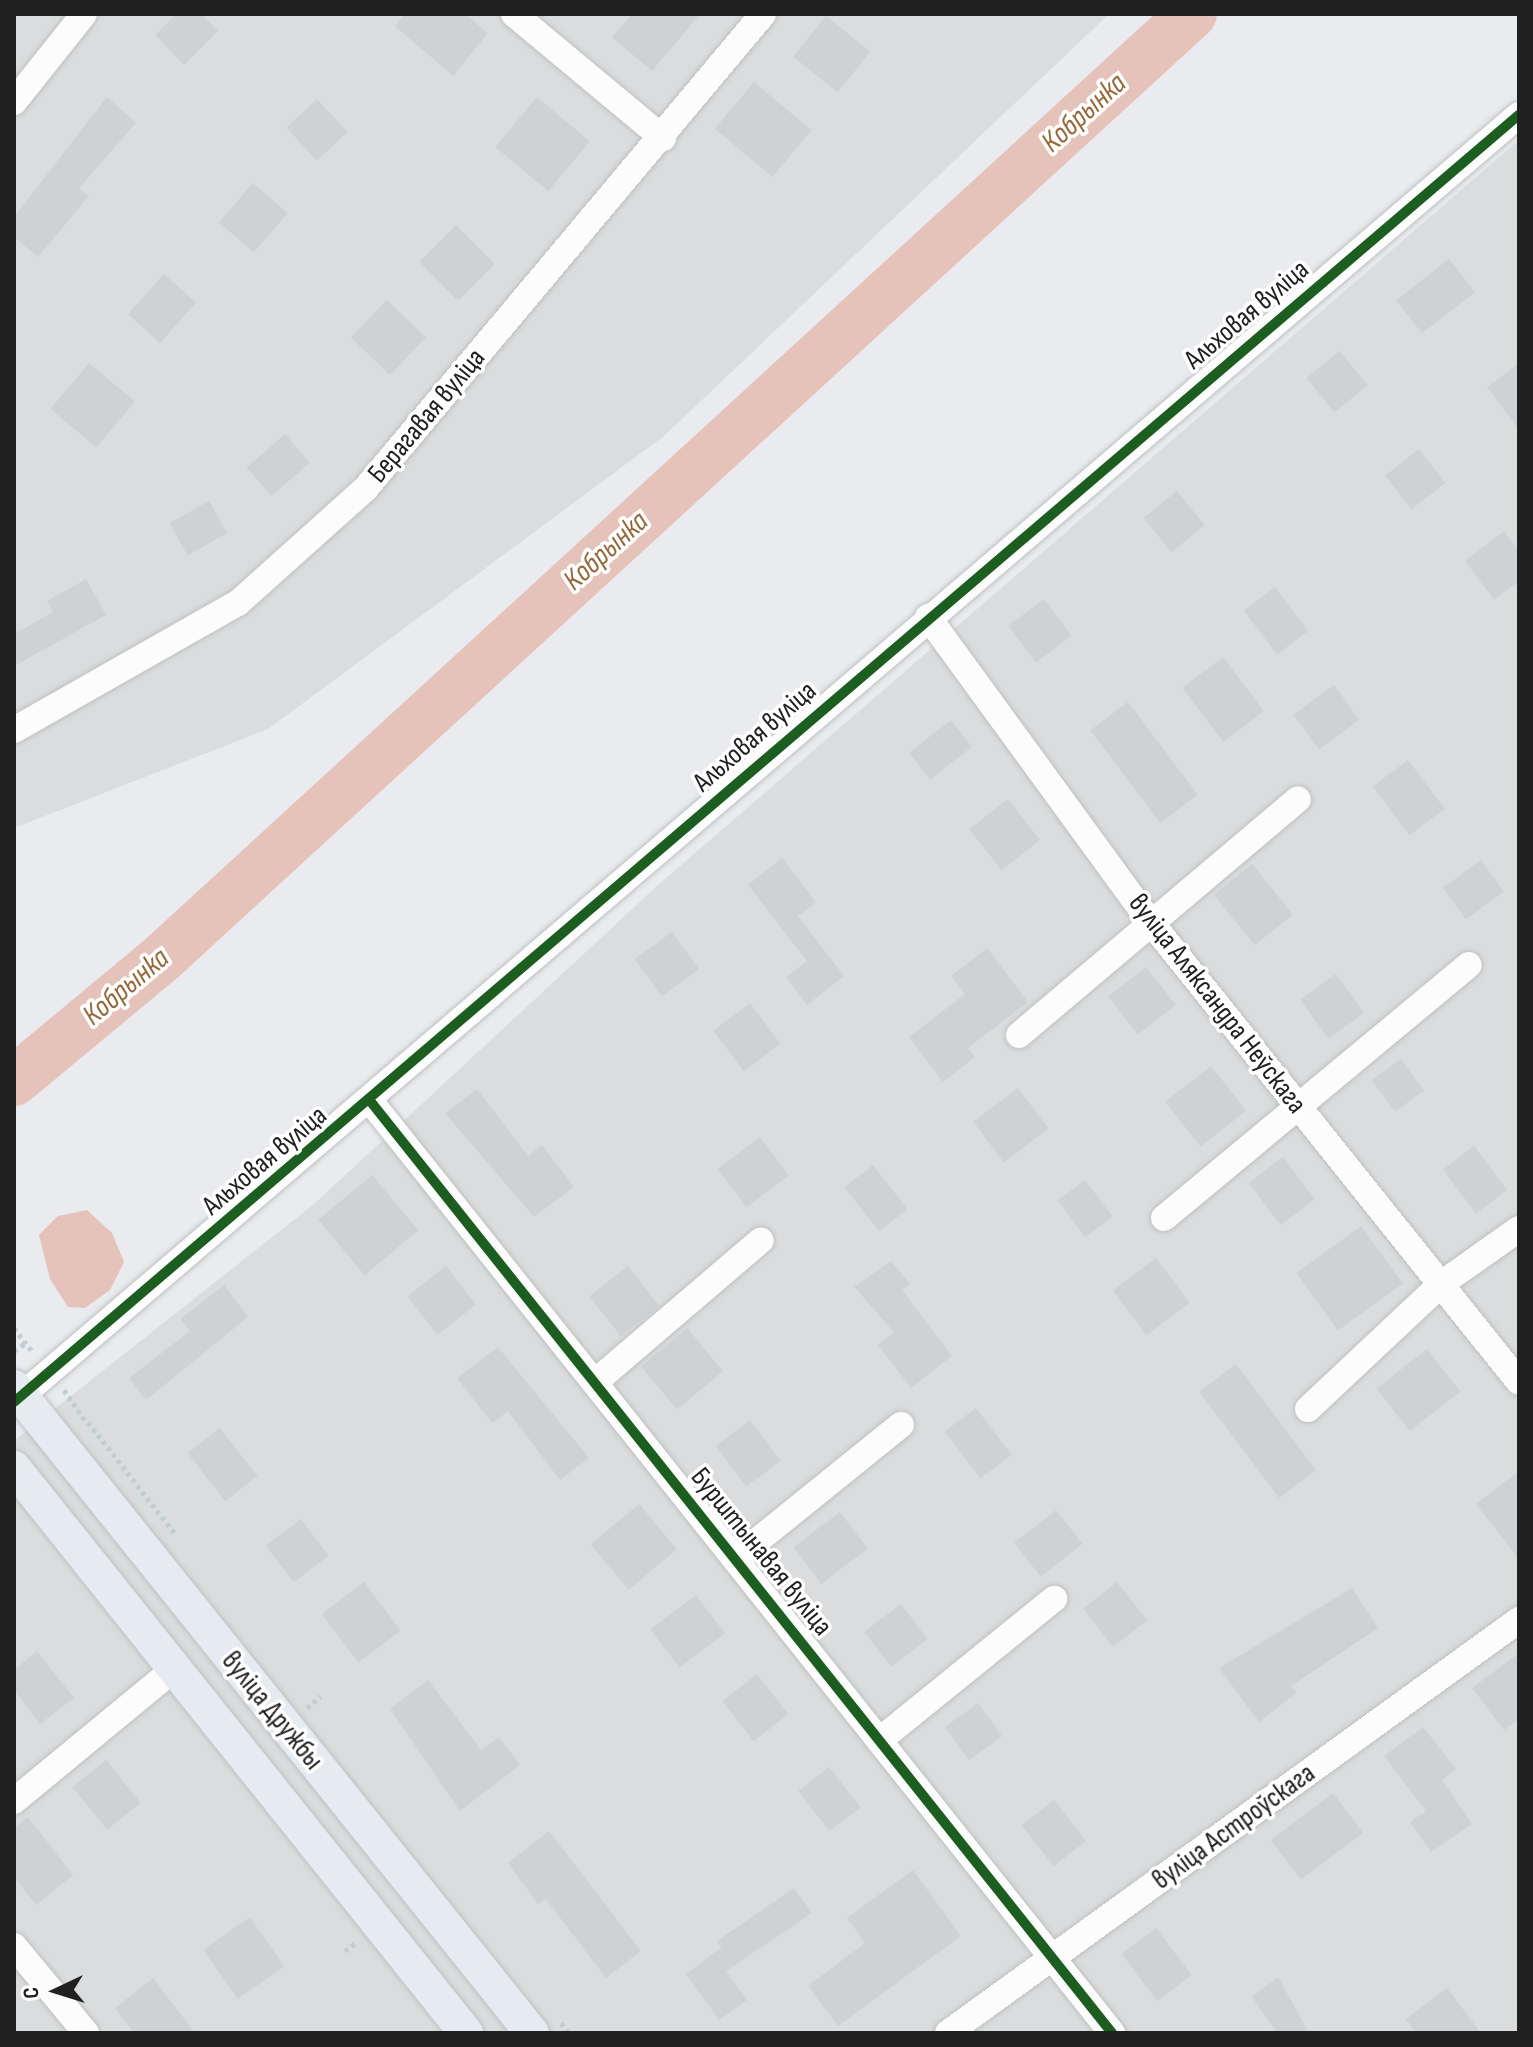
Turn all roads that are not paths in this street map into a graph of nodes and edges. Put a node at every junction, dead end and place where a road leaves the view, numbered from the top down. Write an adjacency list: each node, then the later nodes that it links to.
1 (84, 14): 4 (street)
2 (514, 14): 6 (street)
3 (763, 14): 6 (street, Берагавая вуліца)
4 (14, 102)
5 (1519, 115): 7 (street, Альховая вуліца)
6 (663, 138): 8 (street, Берагавая вуліца)
7 (928, 617): 10 (street, вуліца Аляксандра Неўскага); 13 (street, Альховая вуліца)
8 (14, 730)
9 (1298, 799): 10 (street)
10 (1153, 925): 12 (street); 14 (street, вуліца Аляксандра Неўскага)
11 (1469, 965): 14 (street)
12 (1019, 1035)
13 (371, 1102): 19 (street, Бурштынавая вуліца); 21 (street, Альховая вуліца)
14 (1297, 1106): 15 (street); 18 (street, вуліца Аляксандра Неўскага)
15 (1164, 1218)
16 (1519, 1229): 18 (street)
17 (761, 1240): 19 (street)
18 (1441, 1284): 20 (street, вуліца Аляксандра Неўскага); 22 (street)
19 (595, 1382): 25 (street, Бурштынавая вуліца)
20 (1519, 1382)
21 (16, 1401): 35 (main road, вуліца Дружбы)
22 (1308, 1409)
23 (901, 1425): 25 (street)
24 (14, 1468): 28 (main road, вуліца Дружбы)
25 (736, 1558): 29 (street, Бурштынавая вуліца)
26 (1054, 1599): 29 (street)
27 (1519, 1620): 32 (street, вуліца Астроўскага)
28 (174, 1669): 30 (street); 33 (main road, вуліца Дружбы)
29 (881, 1739): 32 (street, Бурштынавая вуліца)
30 (14, 1801)
31 (14, 1946): 34 (street)
32 (1054, 1956): 36 (street, вуліца Астроўскага); 37 (street, Бурштынавая вуліца)
33 (461, 2025)
34 (86, 2033)
35 (532, 2033)
36 (948, 2033)
37 (1112, 2033)

